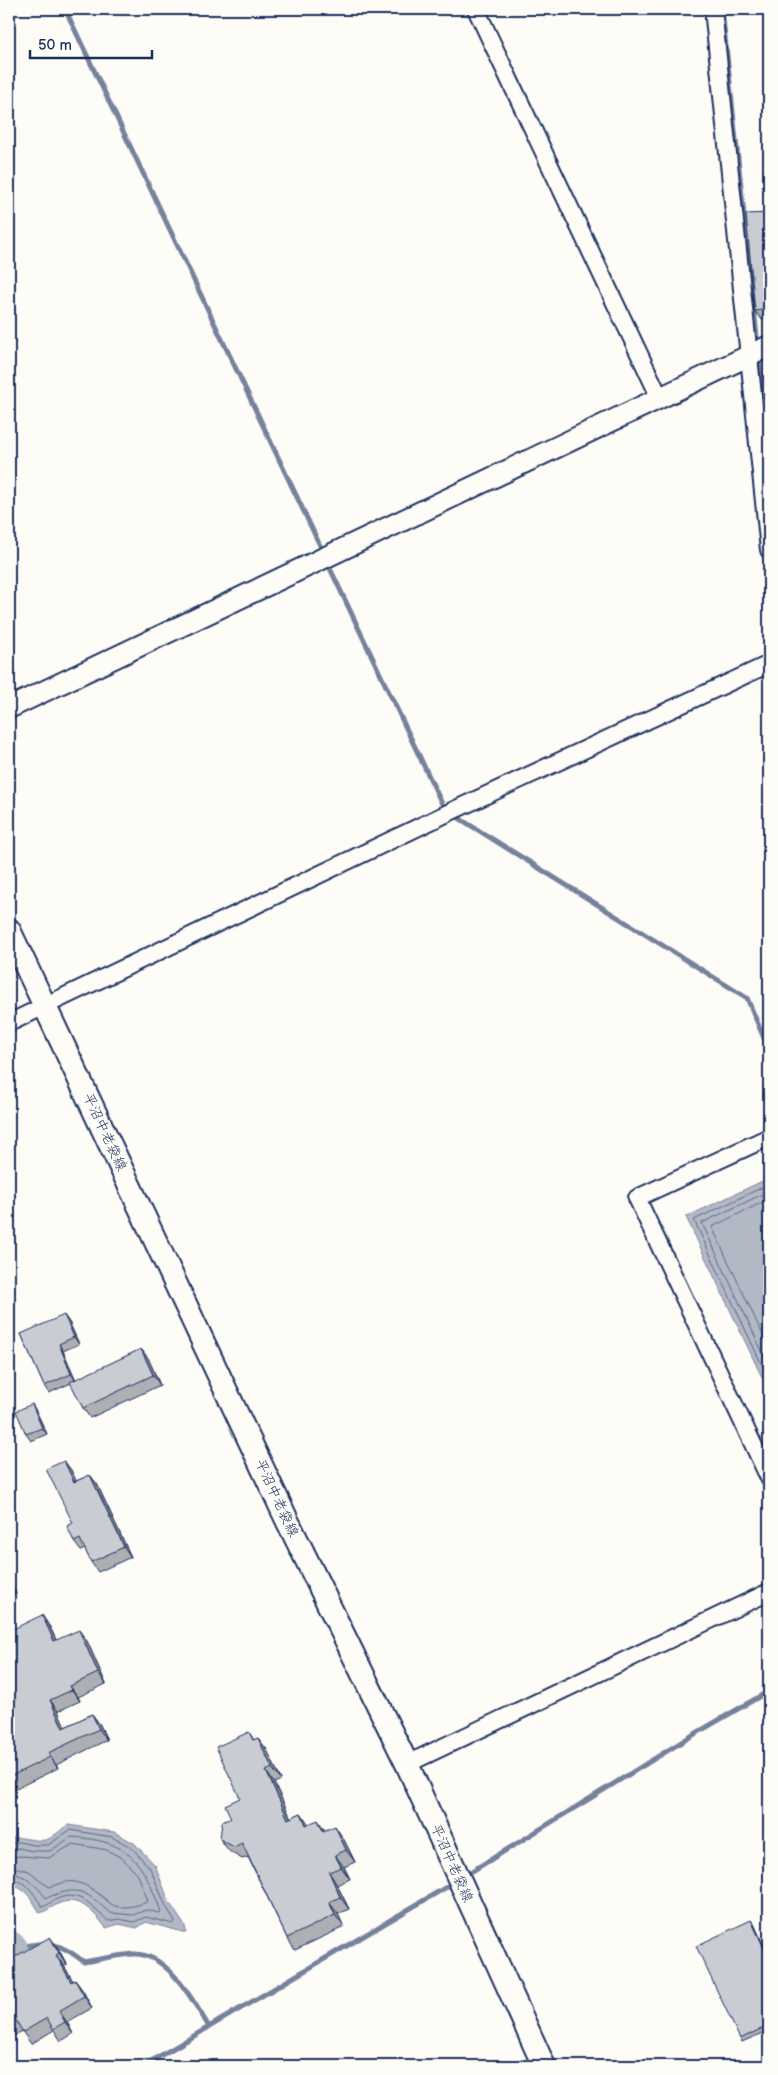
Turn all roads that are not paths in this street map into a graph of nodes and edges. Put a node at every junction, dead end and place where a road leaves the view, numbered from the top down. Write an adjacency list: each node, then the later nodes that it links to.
1 (476, 9): 5 (street)
2 (712, 9): 4 (street)
3 (769, 346): 4 (street)
4 (747, 357): 5 (street); 6 (street)
5 (660, 398): 8 (street)
6 (769, 550)
7 (769, 664): 10 (street)
8 (9, 708)
9 (9, 930): 10 (main road, 平沼中老袋線)
10 (45, 1005): 11 (street); 15 (main road, 平沼中老袋線)
11 (9, 1022)
12 (769, 1137): 13 (street)
13 (769, 1478)
14 (769, 1592): 15 (street)
15 (407, 1764): 16 (main road, 平沼中老袋線)
16 (544, 2066)

